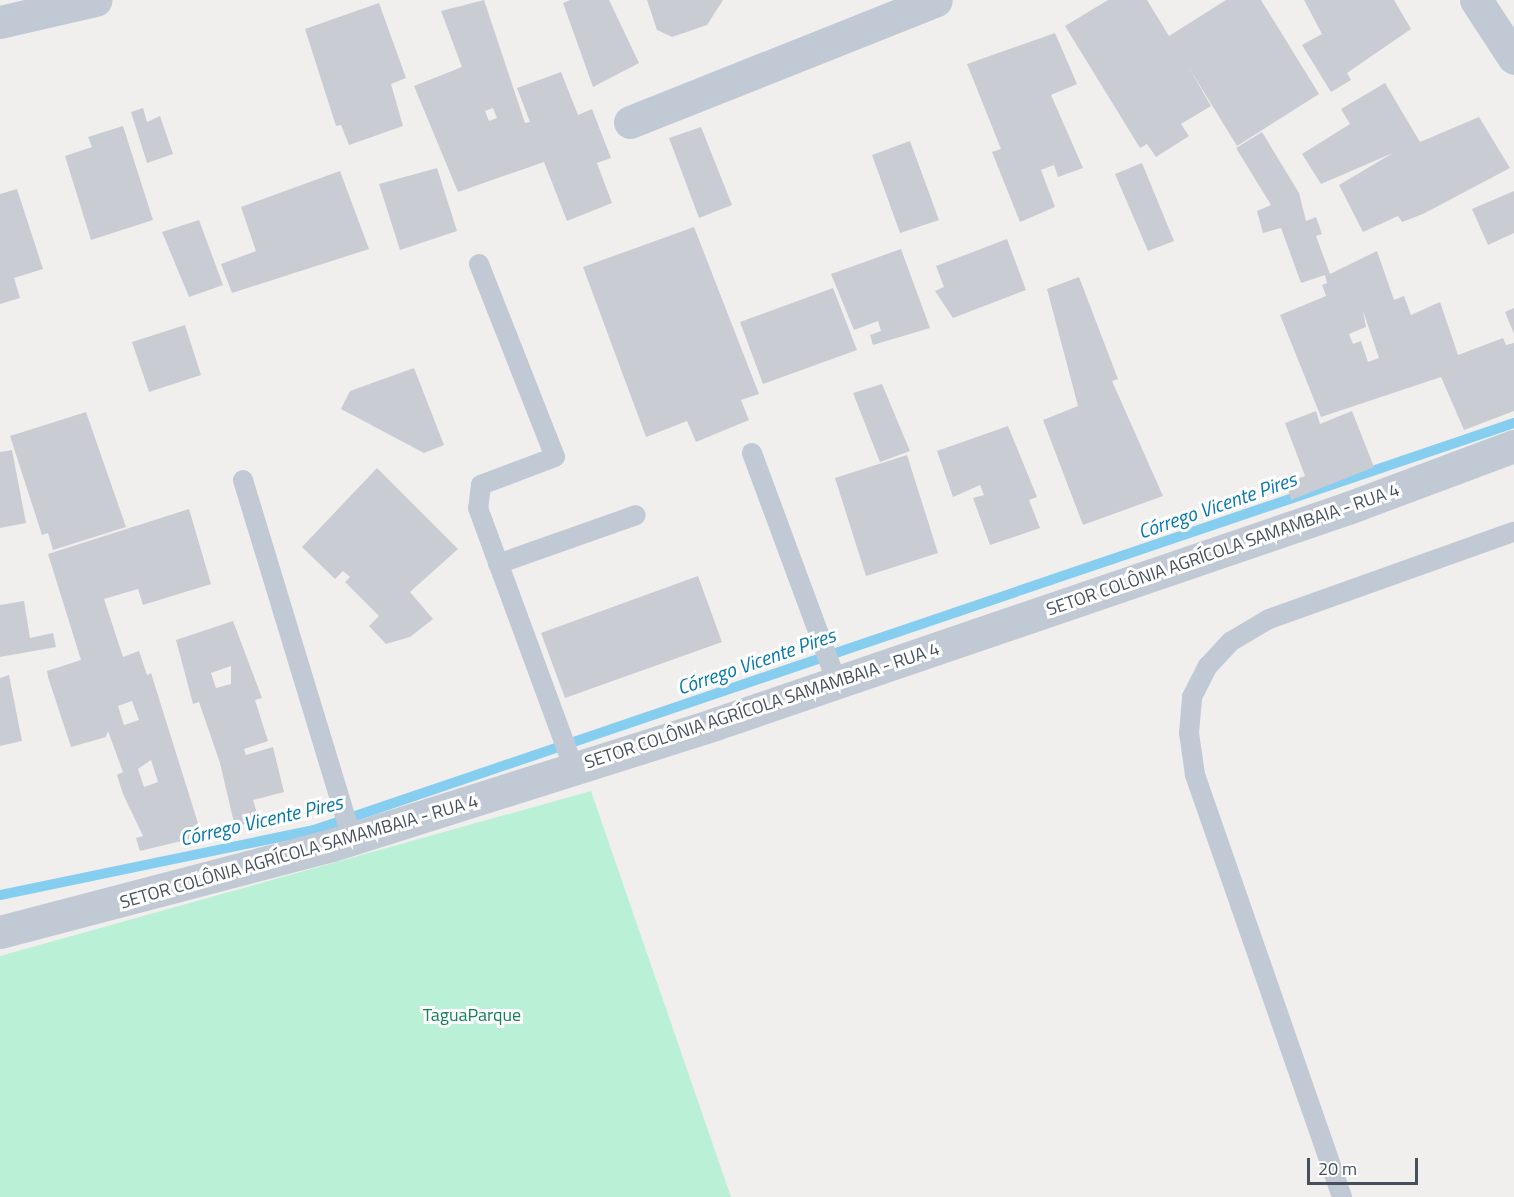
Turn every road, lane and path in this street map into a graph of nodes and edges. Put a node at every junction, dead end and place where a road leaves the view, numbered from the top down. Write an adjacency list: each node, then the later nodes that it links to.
1 (96, 0): 4 (street)
2 (936, 0): 6 (street)
3 (1476, 0): 5 (street)
4 (0, 22)
5 (1514, 58)
6 (630, 122)
7 (479, 264): 13 (lane)
8 (1514, 446): 14 (street, SETOR COLÔNIA AGRÍCOLA SAMAMBAIA - RUA 4)
9 (752, 453): 14 (lane)
10 (243, 480): 16 (lane)
11 (636, 515): 13 (lane)
12 (1514, 532): 18 (lane)
13 (498, 564): 15 (lane)
14 (837, 683): 15 (street, SETOR COLÔNIA AGRÍCOLA SAMAMBAIA - RUA 4)
15 (574, 769): 16 (street, SETOR COLÔNIA AGRÍCOLA SAMAMBAIA - RUA 4)
16 (352, 839): 17 (street, SETOR COLÔNIA AGRÍCOLA SAMAMBAIA - RUA 4)
17 (0, 932)
18 (1342, 1197)

